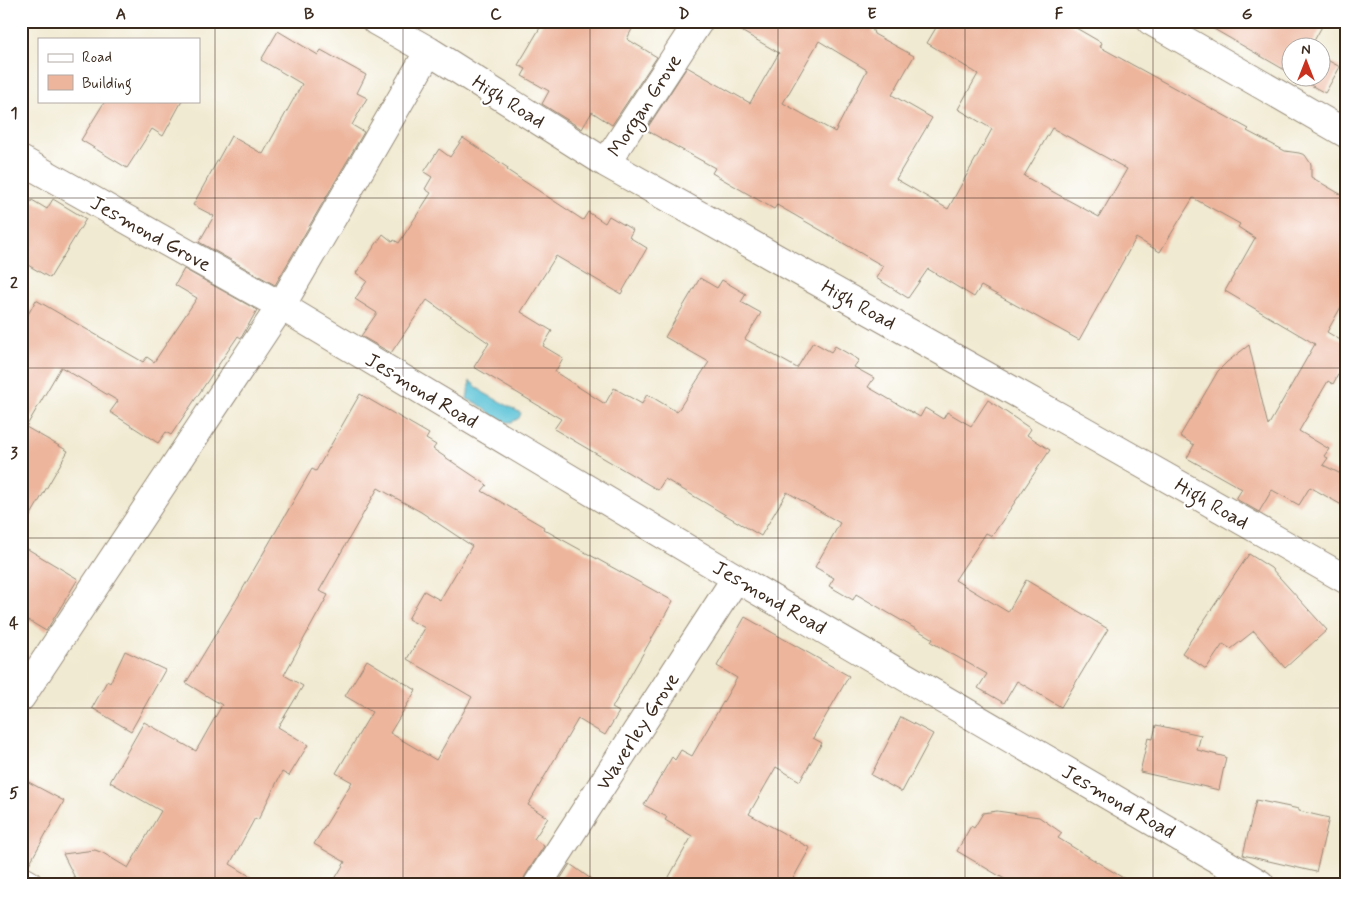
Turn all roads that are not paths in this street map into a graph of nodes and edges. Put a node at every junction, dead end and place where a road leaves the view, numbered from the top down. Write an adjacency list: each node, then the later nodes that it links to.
1 (376, 21): 4 (street, High Road)
2 (699, 21): 7 (street, Morgan Grove)
3 (1151, 21): 5 (street)
4 (429, 51): 7 (street, High Road); 8 (street)
5 (1347, 134)
6 (21, 160): 8 (street, Jesmond Grove)
7 (606, 163): 10 (street, High Road)
8 (282, 306): 9 (street, Jesmond Road); 11 (street)
9 (736, 578): 14 (street, Waverley Grove); 15 (street, Jesmond Road)
10 (1347, 580)
11 (21, 697)
12 (21, 880): 13 (street)
13 (28, 884)
14 (538, 884)
15 (1260, 884)

